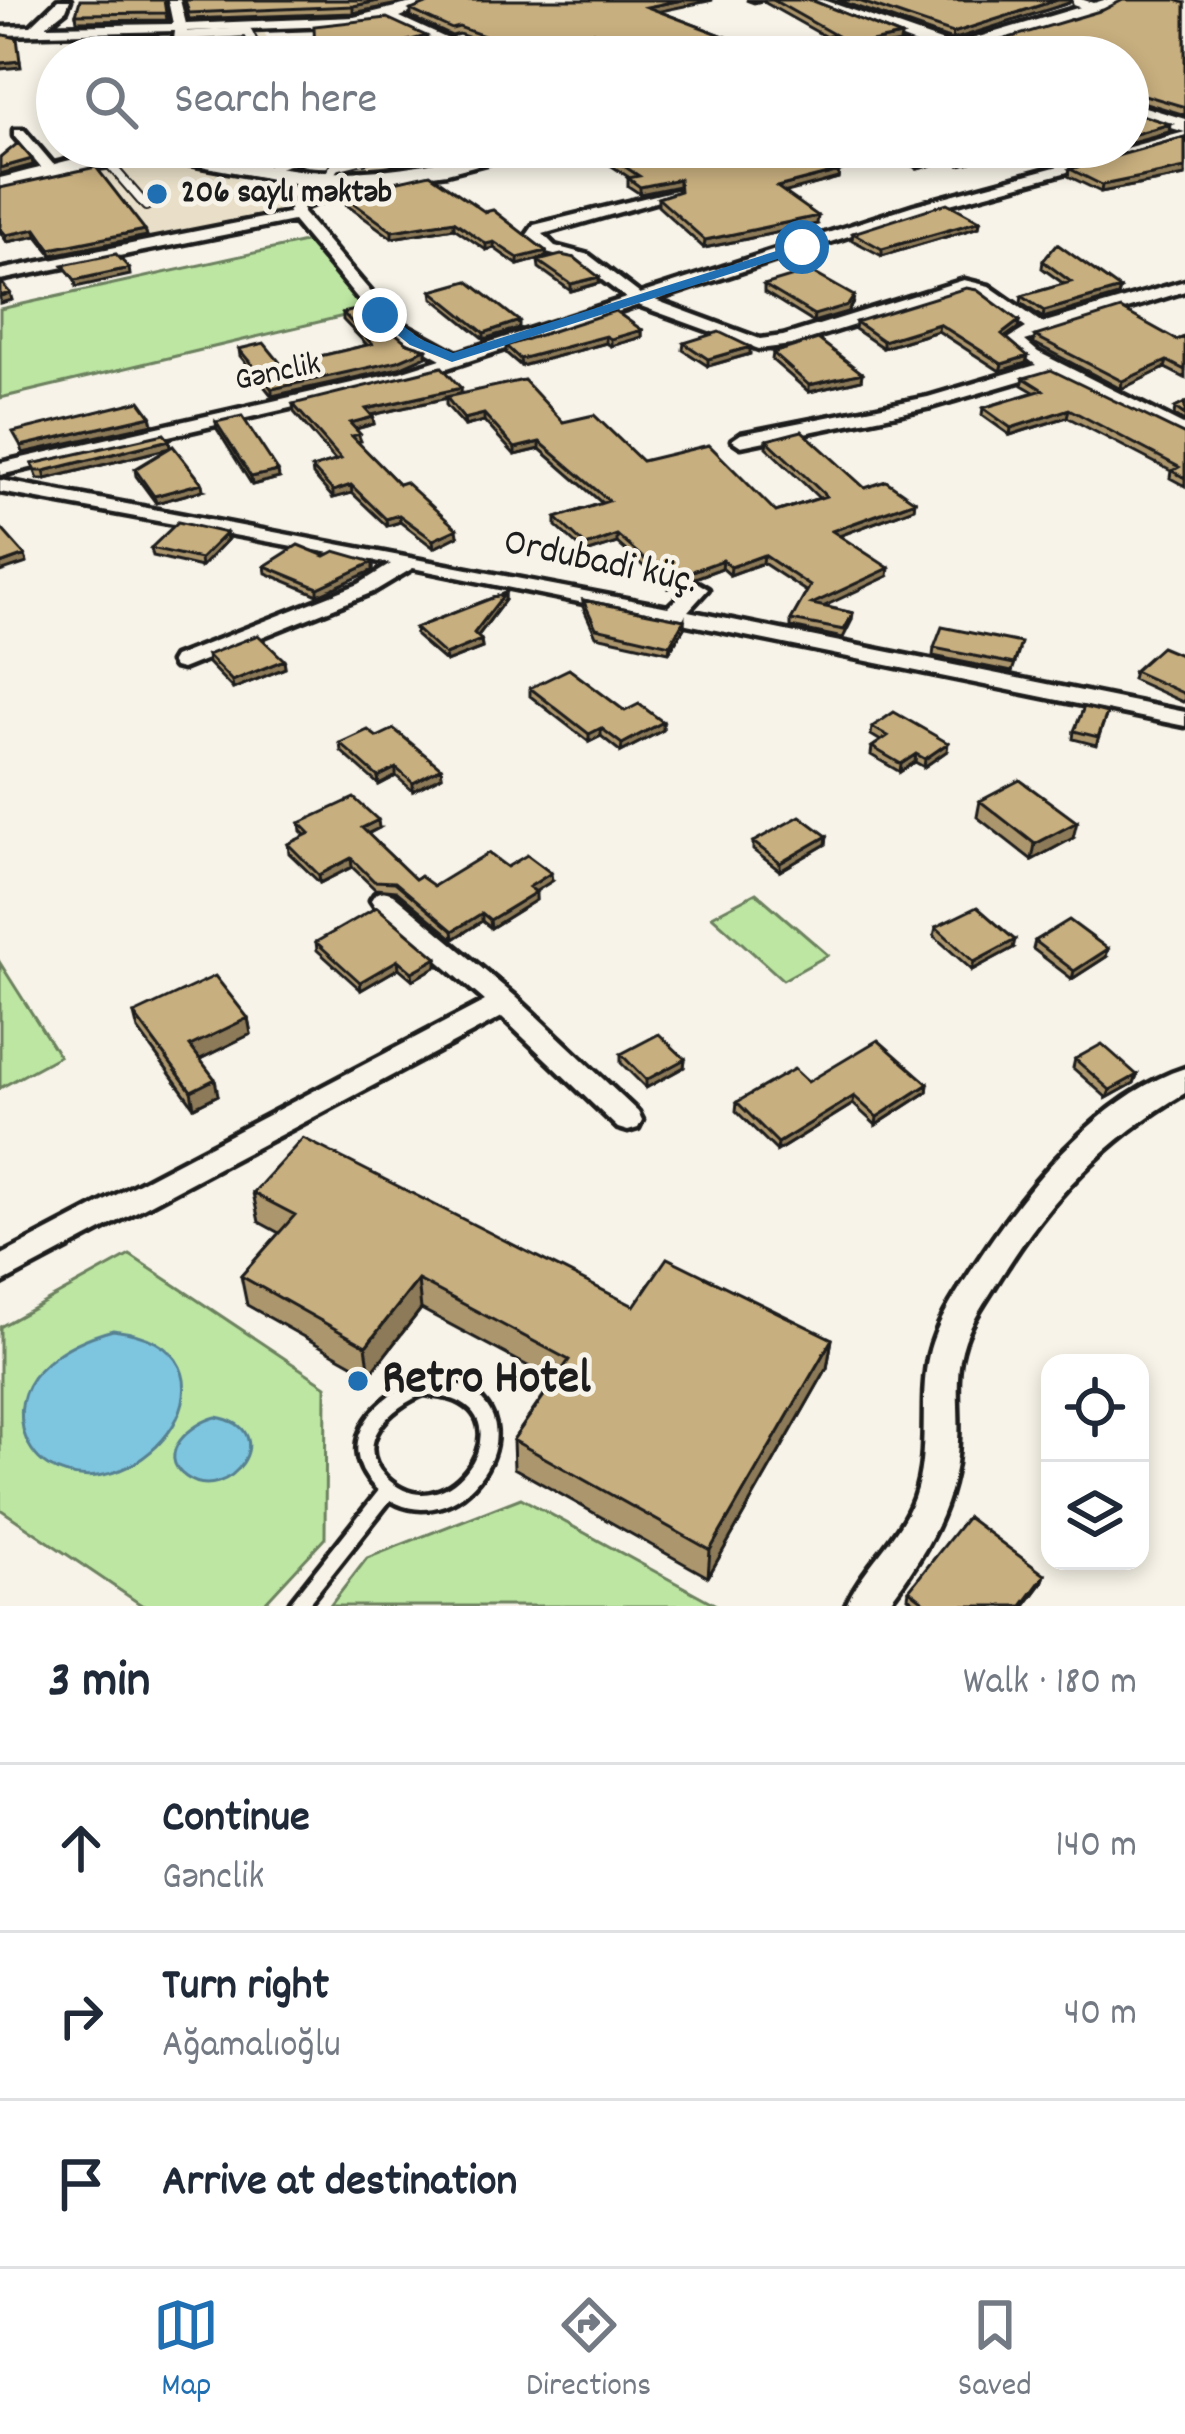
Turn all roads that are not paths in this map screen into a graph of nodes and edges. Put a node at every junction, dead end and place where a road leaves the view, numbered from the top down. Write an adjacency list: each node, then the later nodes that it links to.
1 (64, 0): 9 (street)
2 (435, 0): 8 (street)
3 (806, 0): 15 (street)
4 (1124, 0): 7 (street)
5 (180, 2): 11 (street)
6 (1077, 2): 7 (lane)
7 (1101, 9): 16 (street)
8 (393, 18): 11 (street); 14 (street)
9 (34, 30): 10 (street); 11 (street)
10 (0, 31)
11 (180, 33): 12 (street); 13 (lane)
12 (180, 36)
13 (250, 36)
14 (441, 36)
15 (909, 36)
16 (1005, 36)
17 (1149, 115): 18 (street)
18 (1185, 126)
19 (19, 133): 22 (street)
20 (1185, 136): 21 (street, Gənclik)
21 (1149, 146)
22 (36, 153)
23 (49, 168): 32 (street)
24 (76, 168): 32 (street)
25 (113, 168): 36 (lane)
26 (245, 168): 31 (street)
27 (267, 168): 31 (street)
28 (334, 168): 33 (lane)
29 (442, 168): 33 (street)
30 (1067, 168): 40 (street, Gənclik)
31 (256, 171): 33 (street)
32 (53, 173): 34 (street)
33 (334, 179): 37 (street)
34 (0, 185)
35 (671, 194): 40 (street)
36 (146, 206)
37 (297, 216): 38 (street); 42 (street)
38 (0, 275)
39 (1185, 286): 41 (street)
40 (637, 299): 41 (street); 42 (street, Gənclik)
41 (1039, 329): 43 (street)
42 (452, 358): 46 (street, Gənclik)
43 (1050, 366): 44 (street); 45 (street)
44 (1185, 433)
45 (741, 440)
46 (0, 469)
47 (0, 486): 48 (street, Ordubadi küç.)
48 (409, 562): 50 (street, Ordubadi küç.); 51 (street)
49 (698, 589): 50 (street)
50 (673, 616): 52 (street, Ordubadi küç.)
51 (182, 662)
52 (1185, 719)
53 (385, 901): 54 (street)
54 (505, 1003): 56 (street); 57 (street)
55 (1185, 1079): 60 (street)
56 (628, 1120)
57 (0, 1271)
58 (388, 1491): 58 (lane); 59 (lane)
59 (297, 1606)
60 (864, 1606)

